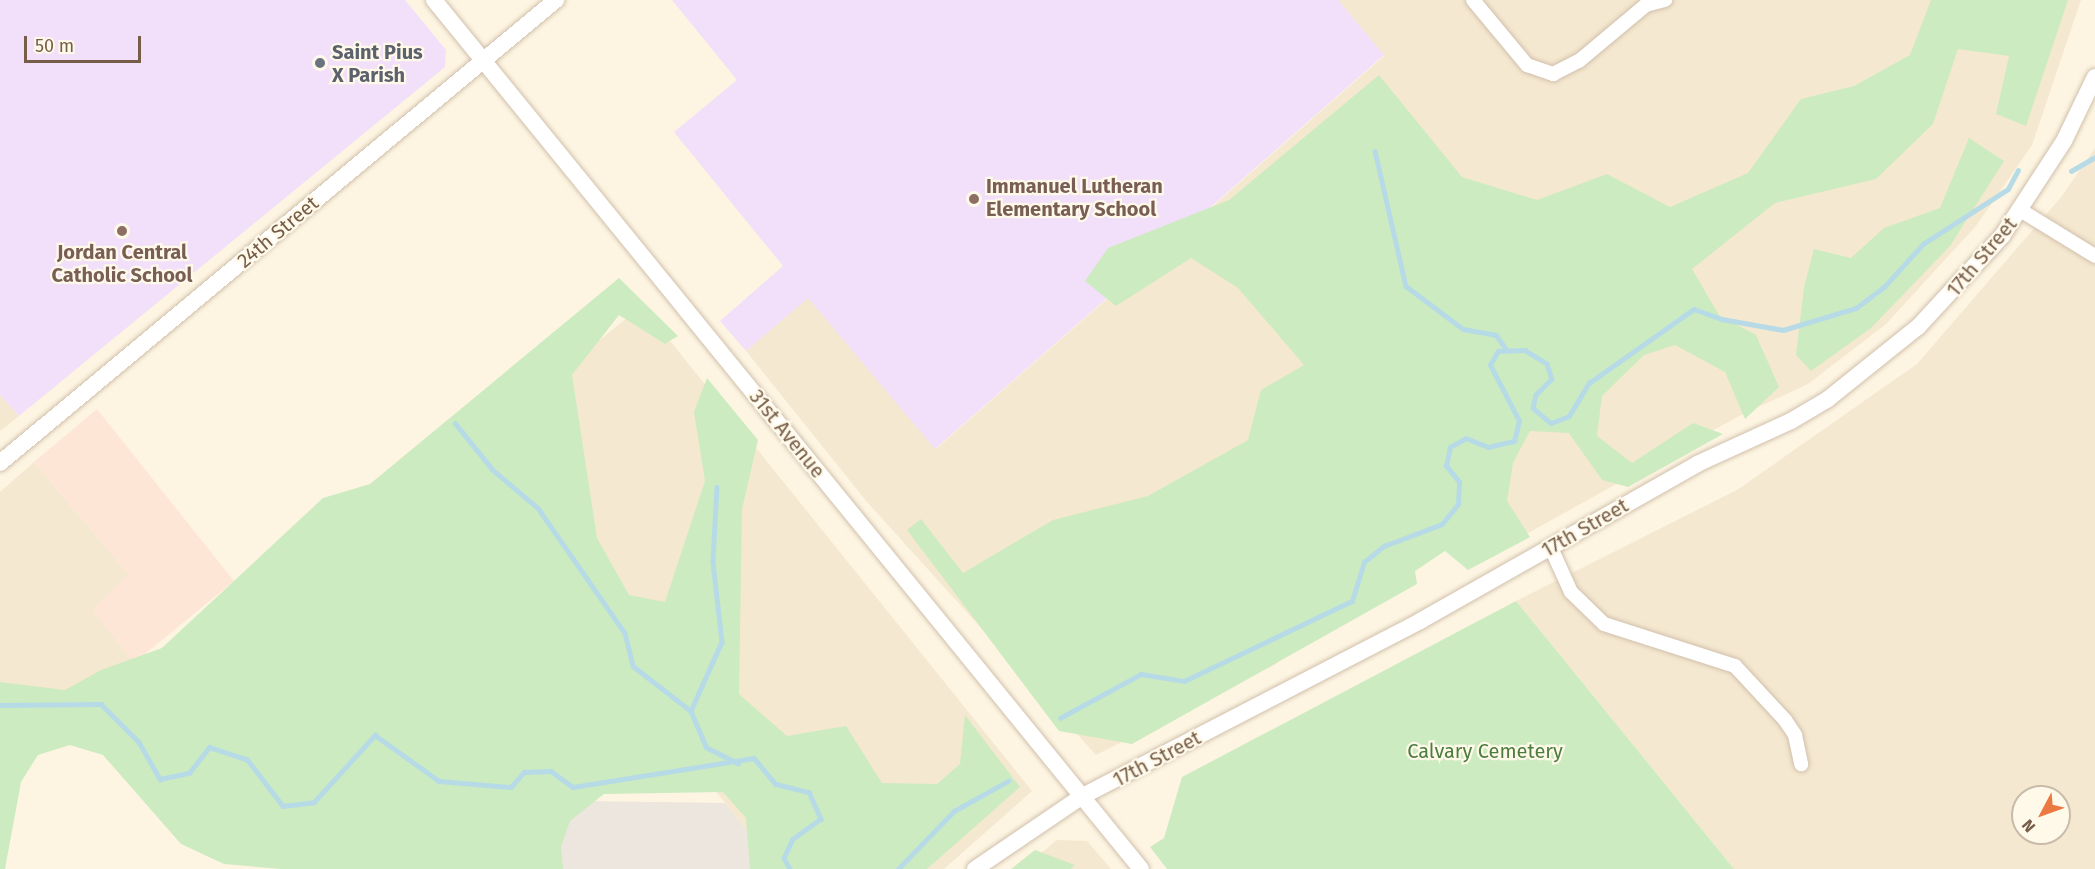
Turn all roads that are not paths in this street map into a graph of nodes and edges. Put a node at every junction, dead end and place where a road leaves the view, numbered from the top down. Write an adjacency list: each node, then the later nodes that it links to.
1 (434, 0): 5 (street, 31st Avenue)
2 (556, 0): 5 (street, 24th Street)
3 (1473, 0): 4 (street)
4 (1665, 0)
5 (483, 61): 9 (street, 24th Street); 12 (street, 31st Avenue)
6 (2095, 77): 7 (street, 17th Street)
7 (2020, 210): 8 (street); 10 (street, 17th Street)
8 (2095, 256)
9 (0, 463)
10 (1551, 548): 11 (street); 12 (street, 17th Street)
11 (1801, 764)
12 (1081, 797): 13 (street, 17th Street); 14 (street, 31st Avenue)
13 (975, 869)
14 (1140, 869)

